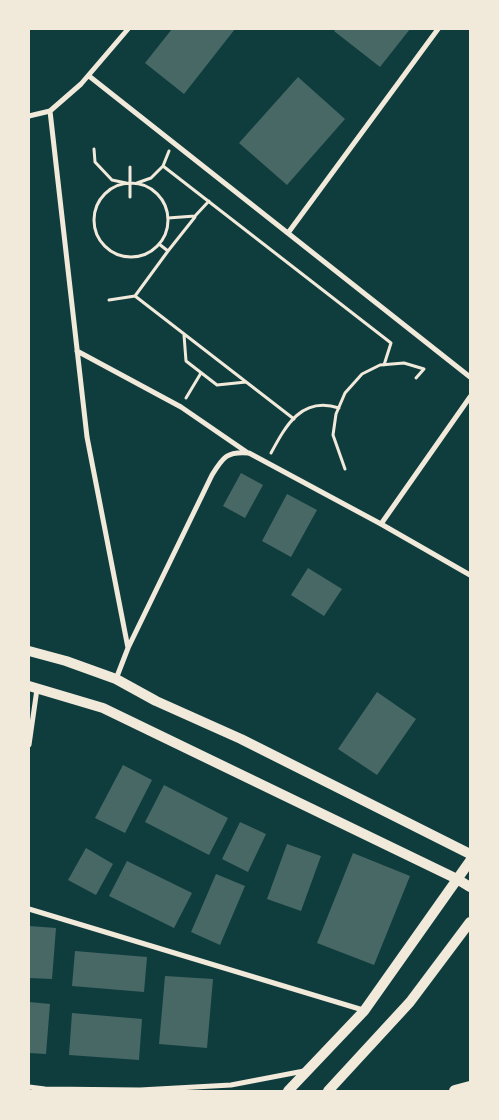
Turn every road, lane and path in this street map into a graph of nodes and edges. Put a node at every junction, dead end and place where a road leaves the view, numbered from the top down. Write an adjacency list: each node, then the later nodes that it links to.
1 (128, 29): 3 (street)
2 (438, 29): 15 (street)
3 (89, 76): 4 (street); 6 (street)
4 (50, 111): 5 (street); 21 (street)
5 (29, 116)
6 (173, 142): 8 (path); 15 (street)
7 (94, 150): 10 (path)
8 (164, 166): 10 (path); 12 (path)
9 (130, 167): 10 (path)
10 (130, 183): 11 (path); 14 (path); 16 (path)
11 (130, 197)
12 (209, 201): 13 (path); 22 (path)
13 (195, 216): 14 (path); 17 (path)
14 (168, 218): 16 (path)
15 (288, 233): 24 (street)
16 (159, 244): 17 (path)
17 (168, 251): 18 (path)
18 (134, 296): 19 (path); 20 (path)
19 (109, 300)
20 (184, 335): 23 (path); 26 (path)
21 (77, 350): 28 (street); 36 (street)
22 (384, 365): 25 (path); 29 (path)
23 (201, 373): 26 (path); 28 (path)
24 (470, 377)
25 (416, 378)
26 (246, 382): 30 (path)
27 (470, 396): 34 (street)
28 (181, 407): 31 (street)
29 (339, 408): 30 (path); 33 (path)
30 (294, 419): 32 (path)
31 (249, 454): 32 (street); 36 (street)
32 (266, 463): 34 (street)
33 (345, 469)
34 (381, 524): 35 (street)
35 (470, 575)
36 (128, 648): 38 (street)
37 (29, 651): 38 (main road)
38 (116, 679): 41 (main road)
39 (33, 687): 40 (street); 43 (main road)
40 (29, 745)
41 (470, 854)
42 (470, 861): 43 (main road)
43 (457, 879): 44 (main road); 47 (main road)
44 (470, 887)
45 (29, 910): 47 (street)
46 (470, 922): 52 (main road)
47 (364, 1011): 48 (main road)
48 (309, 1071): 49 (street); 51 (main road)
49 (29, 1087)
50 (470, 1087): 53 (main road)
51 (288, 1091)
52 (328, 1091)
53 (455, 1091)

